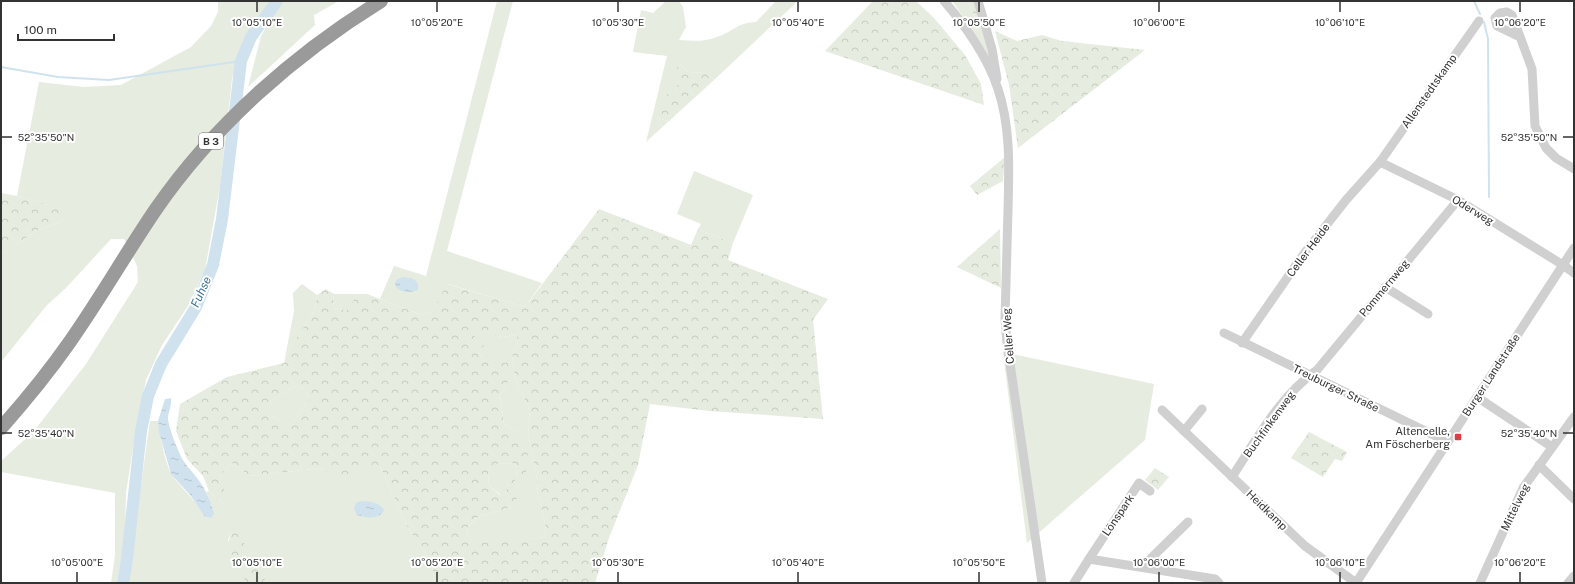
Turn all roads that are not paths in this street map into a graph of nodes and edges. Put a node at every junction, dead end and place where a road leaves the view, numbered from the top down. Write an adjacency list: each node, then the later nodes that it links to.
1 (381, 1): 22 (highway, B 3)
2 (944, 1): 6 (street, Celler Weg)
3 (978, 1): 6 (street, Celler Weg)
4 (1480, 21): 7 (street, Allenstedtskamp)
5 (1520, 37): 8 (street)
6 (998, 89): 35 (street, Celler Weg)
7 (1380, 162): 9 (street, Oderweg); 16 (street, Celler Heide)
8 (1574, 169)
9 (1458, 200): 11 (street, Oderweg); 13 (street, Pommernweg)
10 (1574, 248): 11 (street, Burger Landstraße)
11 (1563, 265): 12 (street, Oderweg); 18 (street, Burger Landstraße)
12 (1574, 273)
13 (1385, 287): 14 (street); 17 (street, Pommernweg)
14 (1428, 314)
15 (1224, 333): 16 (street, Treuburger Straße)
16 (1242, 343): 17 (street, Treuburger Straße)
17 (1310, 375): 24 (street, Treuburger Straße); 27 (street, Buchfinkenweg)
18 (1477, 397): 24 (street, Burger Landstraße); 25 (street)
19 (1202, 409): 23 (street)
20 (1162, 410): 23 (street, Heidkamp)
21 (1574, 417): 25 (street, Mittelweg)
22 (1, 428)
23 (1184, 431): 27 (street, Heidkamp)
24 (1448, 442): 38 (street, Burger Landstraße)
25 (1552, 447): 26 (street, Mittelweg)
26 (1539, 465): 29 (street); 39 (street, Mittelweg)
27 (1232, 477): 38 (street, Heidkamp)
28 (1150, 491): 31 (street, Lönspark)
29 (1574, 499)
30 (1188, 522): 32 (street)
31 (1089, 559): 32 (street); 36 (street, Lönspark)
32 (1142, 567): 34 (street)
33 (1574, 576): 40 (street)
34 (1189, 579): 37 (street)
35 (1042, 583)
36 (1074, 583)
37 (1219, 583)
38 (1356, 583)
39 (1480, 583)
40 (1568, 583)

